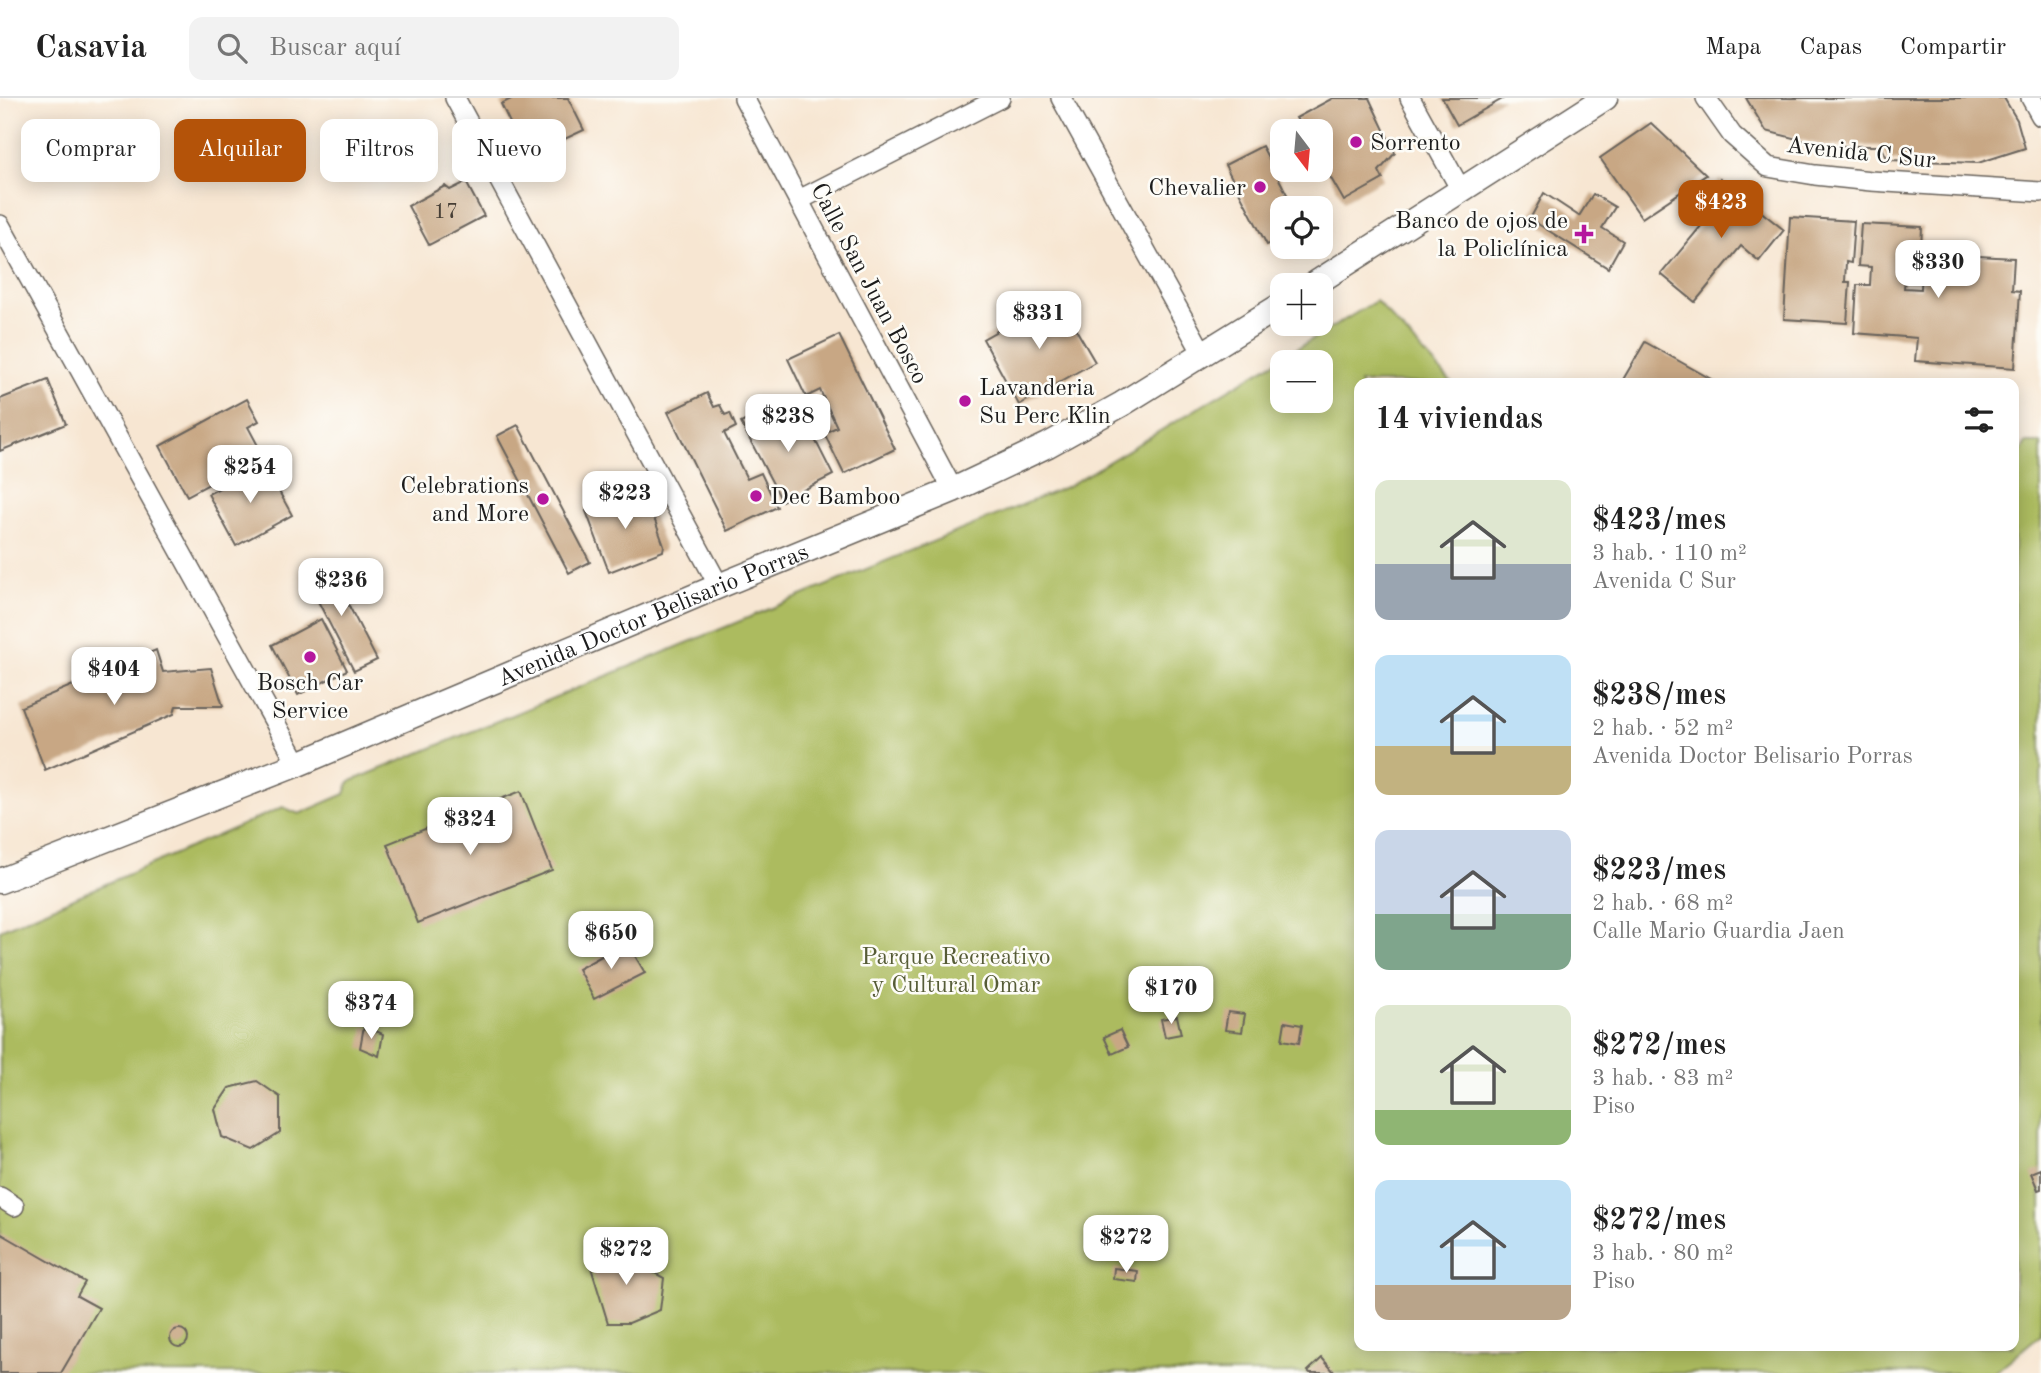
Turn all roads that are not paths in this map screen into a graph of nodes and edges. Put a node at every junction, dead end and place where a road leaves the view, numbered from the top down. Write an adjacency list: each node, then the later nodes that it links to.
1 (455, 98): 20 (street)
2 (744, 98): 14 (street, Calle San Juan Bosco)
3 (1000, 98): 14 (street)
4 (1061, 98): 18 (street)
5 (1410, 98): 13 (street)
6 (1605, 98): 13 (street)
7 (1706, 98): 11 (street, Avenida C Sur)
8 (2031, 98): 9 (street)
9 (2041, 116)
10 (2041, 178): 11 (street)
11 (1952, 187): 12 (street, Avenida C Sur)
12 (2041, 191)
13 (1461, 192): 16 (street)
14 (799, 200): 19 (street, Calle San Juan Bosco)
15 (0, 225): 21 (street)
16 (1332, 273)
17 (1270, 312): 18 (street, Avenida Doctor Belisario Porras)
18 (1203, 354): 19 (street, Avenida Doctor Belisario Porras)
19 (953, 490): 20 (street, Avenida Doctor Belisario Porras)
20 (719, 586): 21 (street, Avenida Doctor Belisario Porras)
21 (298, 764): 22 (street, Avenida Doctor Belisario Porras)
22 (0, 881)

